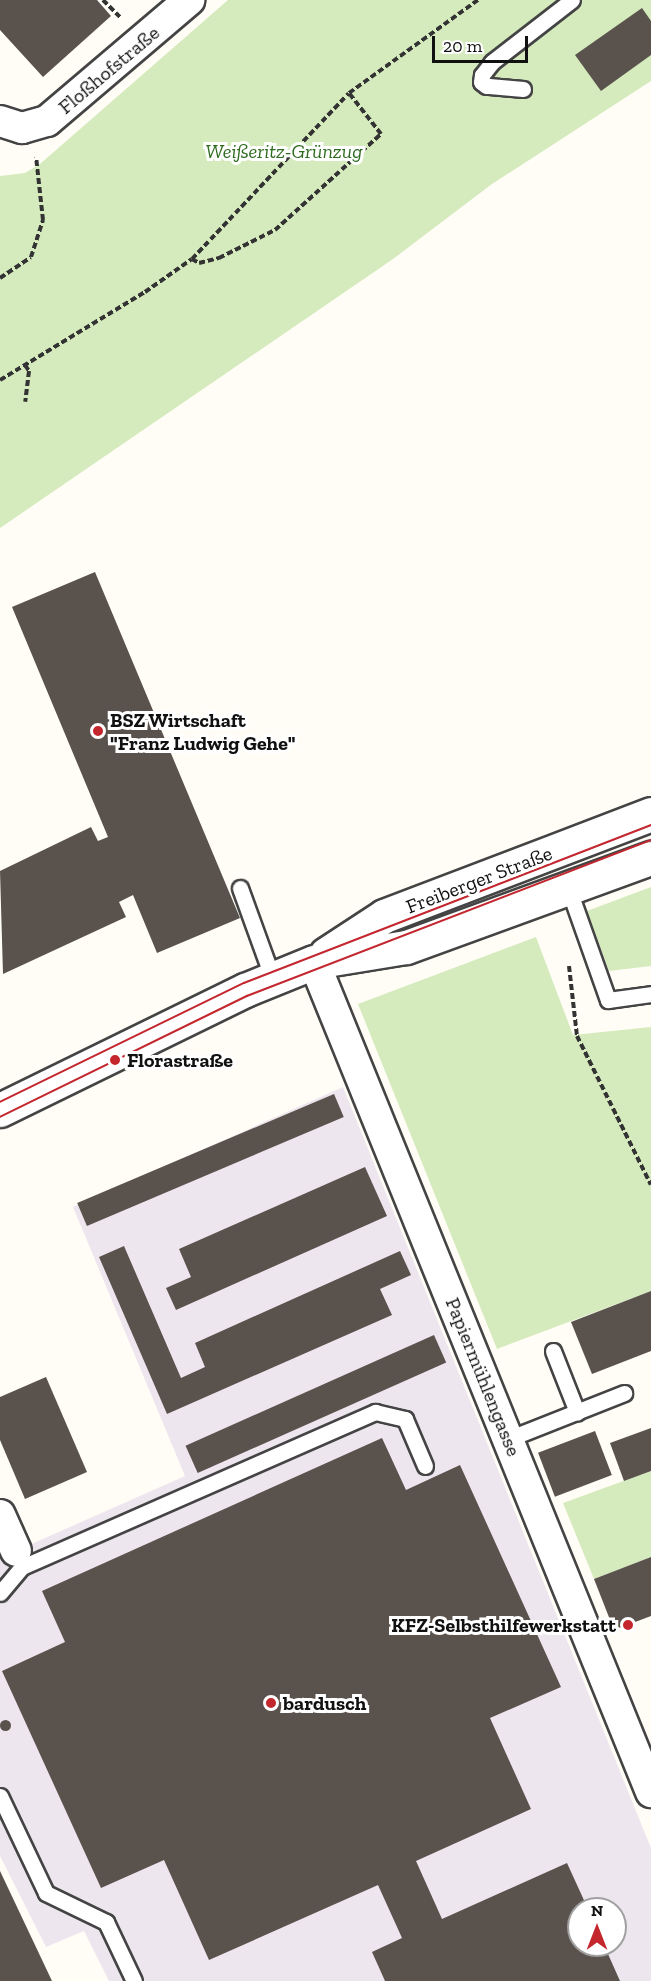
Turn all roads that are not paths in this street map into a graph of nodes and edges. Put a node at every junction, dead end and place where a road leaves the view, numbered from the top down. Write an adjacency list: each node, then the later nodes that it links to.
1 (189, 0): 4 (street, Floßhofstraße)
2 (572, 0): 3 (lane)
3 (523, 89)
4 (11, 125)
5 (651, 814): 9 (street, Freiberger Straße)
6 (651, 858): 8 (street, Freiberger Straße)
7 (240, 888): 10 (lane)
8 (569, 890): 9 (street, Freiberger Straße); 11 (lane)
9 (314, 962): 10 (street, Freiberger Straße); 16 (street, Papiermühlengasse)
10 (273, 978): 12 (street, Freiberger Straße)
11 (651, 994)
12 (0, 1110)
13 (553, 1352): 15 (lane)
14 (624, 1393): 15 (lane)
15 (577, 1412): 16 (lane)
16 (508, 1438): 21 (street, Papiermühlengasse)
17 (425, 1466): 19 (lane)
18 (0, 1515): 19 (street)
19 (19, 1559): 20 (lane)
20 (0, 1593)
21 (651, 1792)
22 (0, 1796): 23 (lane)
23 (134, 1981)

